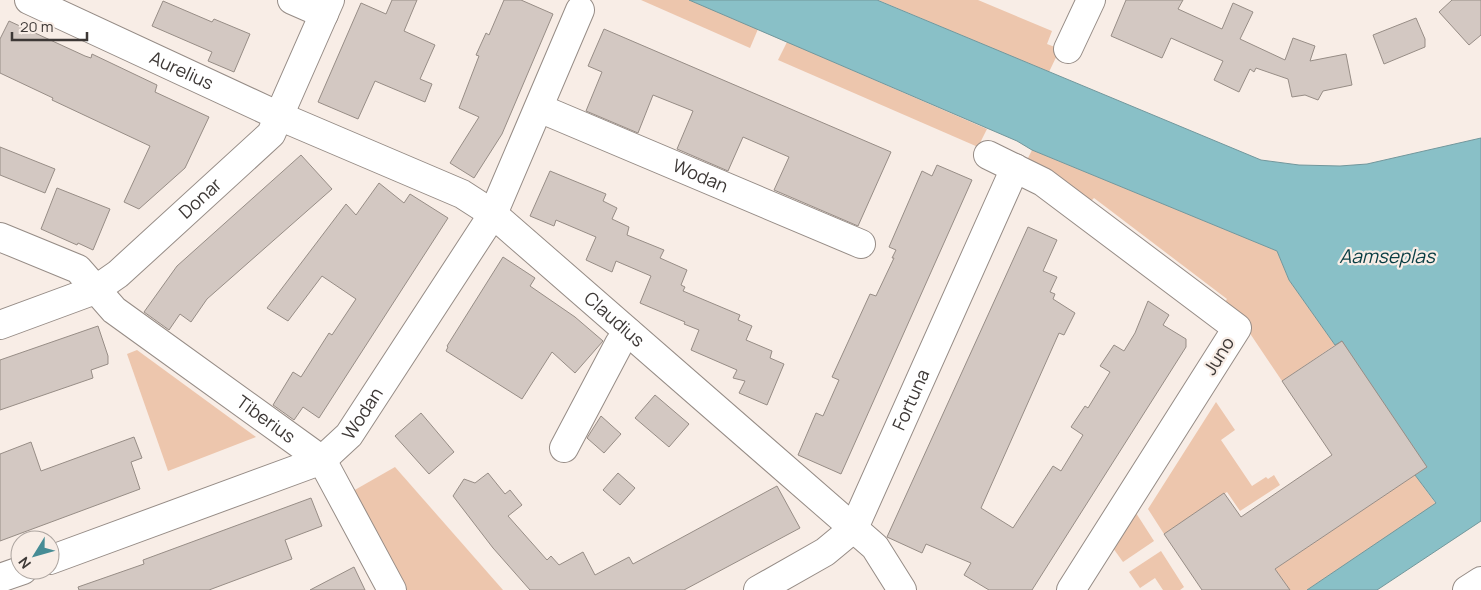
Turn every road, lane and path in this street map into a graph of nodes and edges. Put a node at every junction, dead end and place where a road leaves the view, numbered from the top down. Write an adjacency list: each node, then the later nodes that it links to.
1 (29, 0): 8 (street, Aurelius)
2 (292, 0): 4 (street)
3 (1090, 0): 6 (street)
4 (327, 7): 8 (street, Donar)
5 (580, 10): 7 (street, Wodan)
6 (1068, 49)
7 (539, 108): 11 (street, Wodan); 13 (street, Wodan)
8 (279, 116): 11 (street, Claudius); 14 (street, Donar)
9 (988, 156): 10 (street)
10 (1015, 168): 19 (street, Fortuna); 25 (street, Juno)
11 (493, 214): 16 (street, Claudius); 18 (street, Wodan)
12 (0, 237): 14 (street, Tiberius)
13 (861, 244)
14 (95, 290): 15 (street, Donar); 18 (street, Tiberius)
15 (0, 325)
16 (628, 332): 17 (street); 19 (street, Claudius)
17 (564, 448)
18 (322, 460): 20 (street, Wodan); 22 (street, Tiberius)
19 (854, 528): 23 (street, Fortuna); 24 (street, Claudius)
20 (60, 556)
21 (1481, 581): 26 (street)
22 (392, 590)
23 (758, 590)
24 (902, 590)
25 (1071, 590)
26 (1467, 590)

